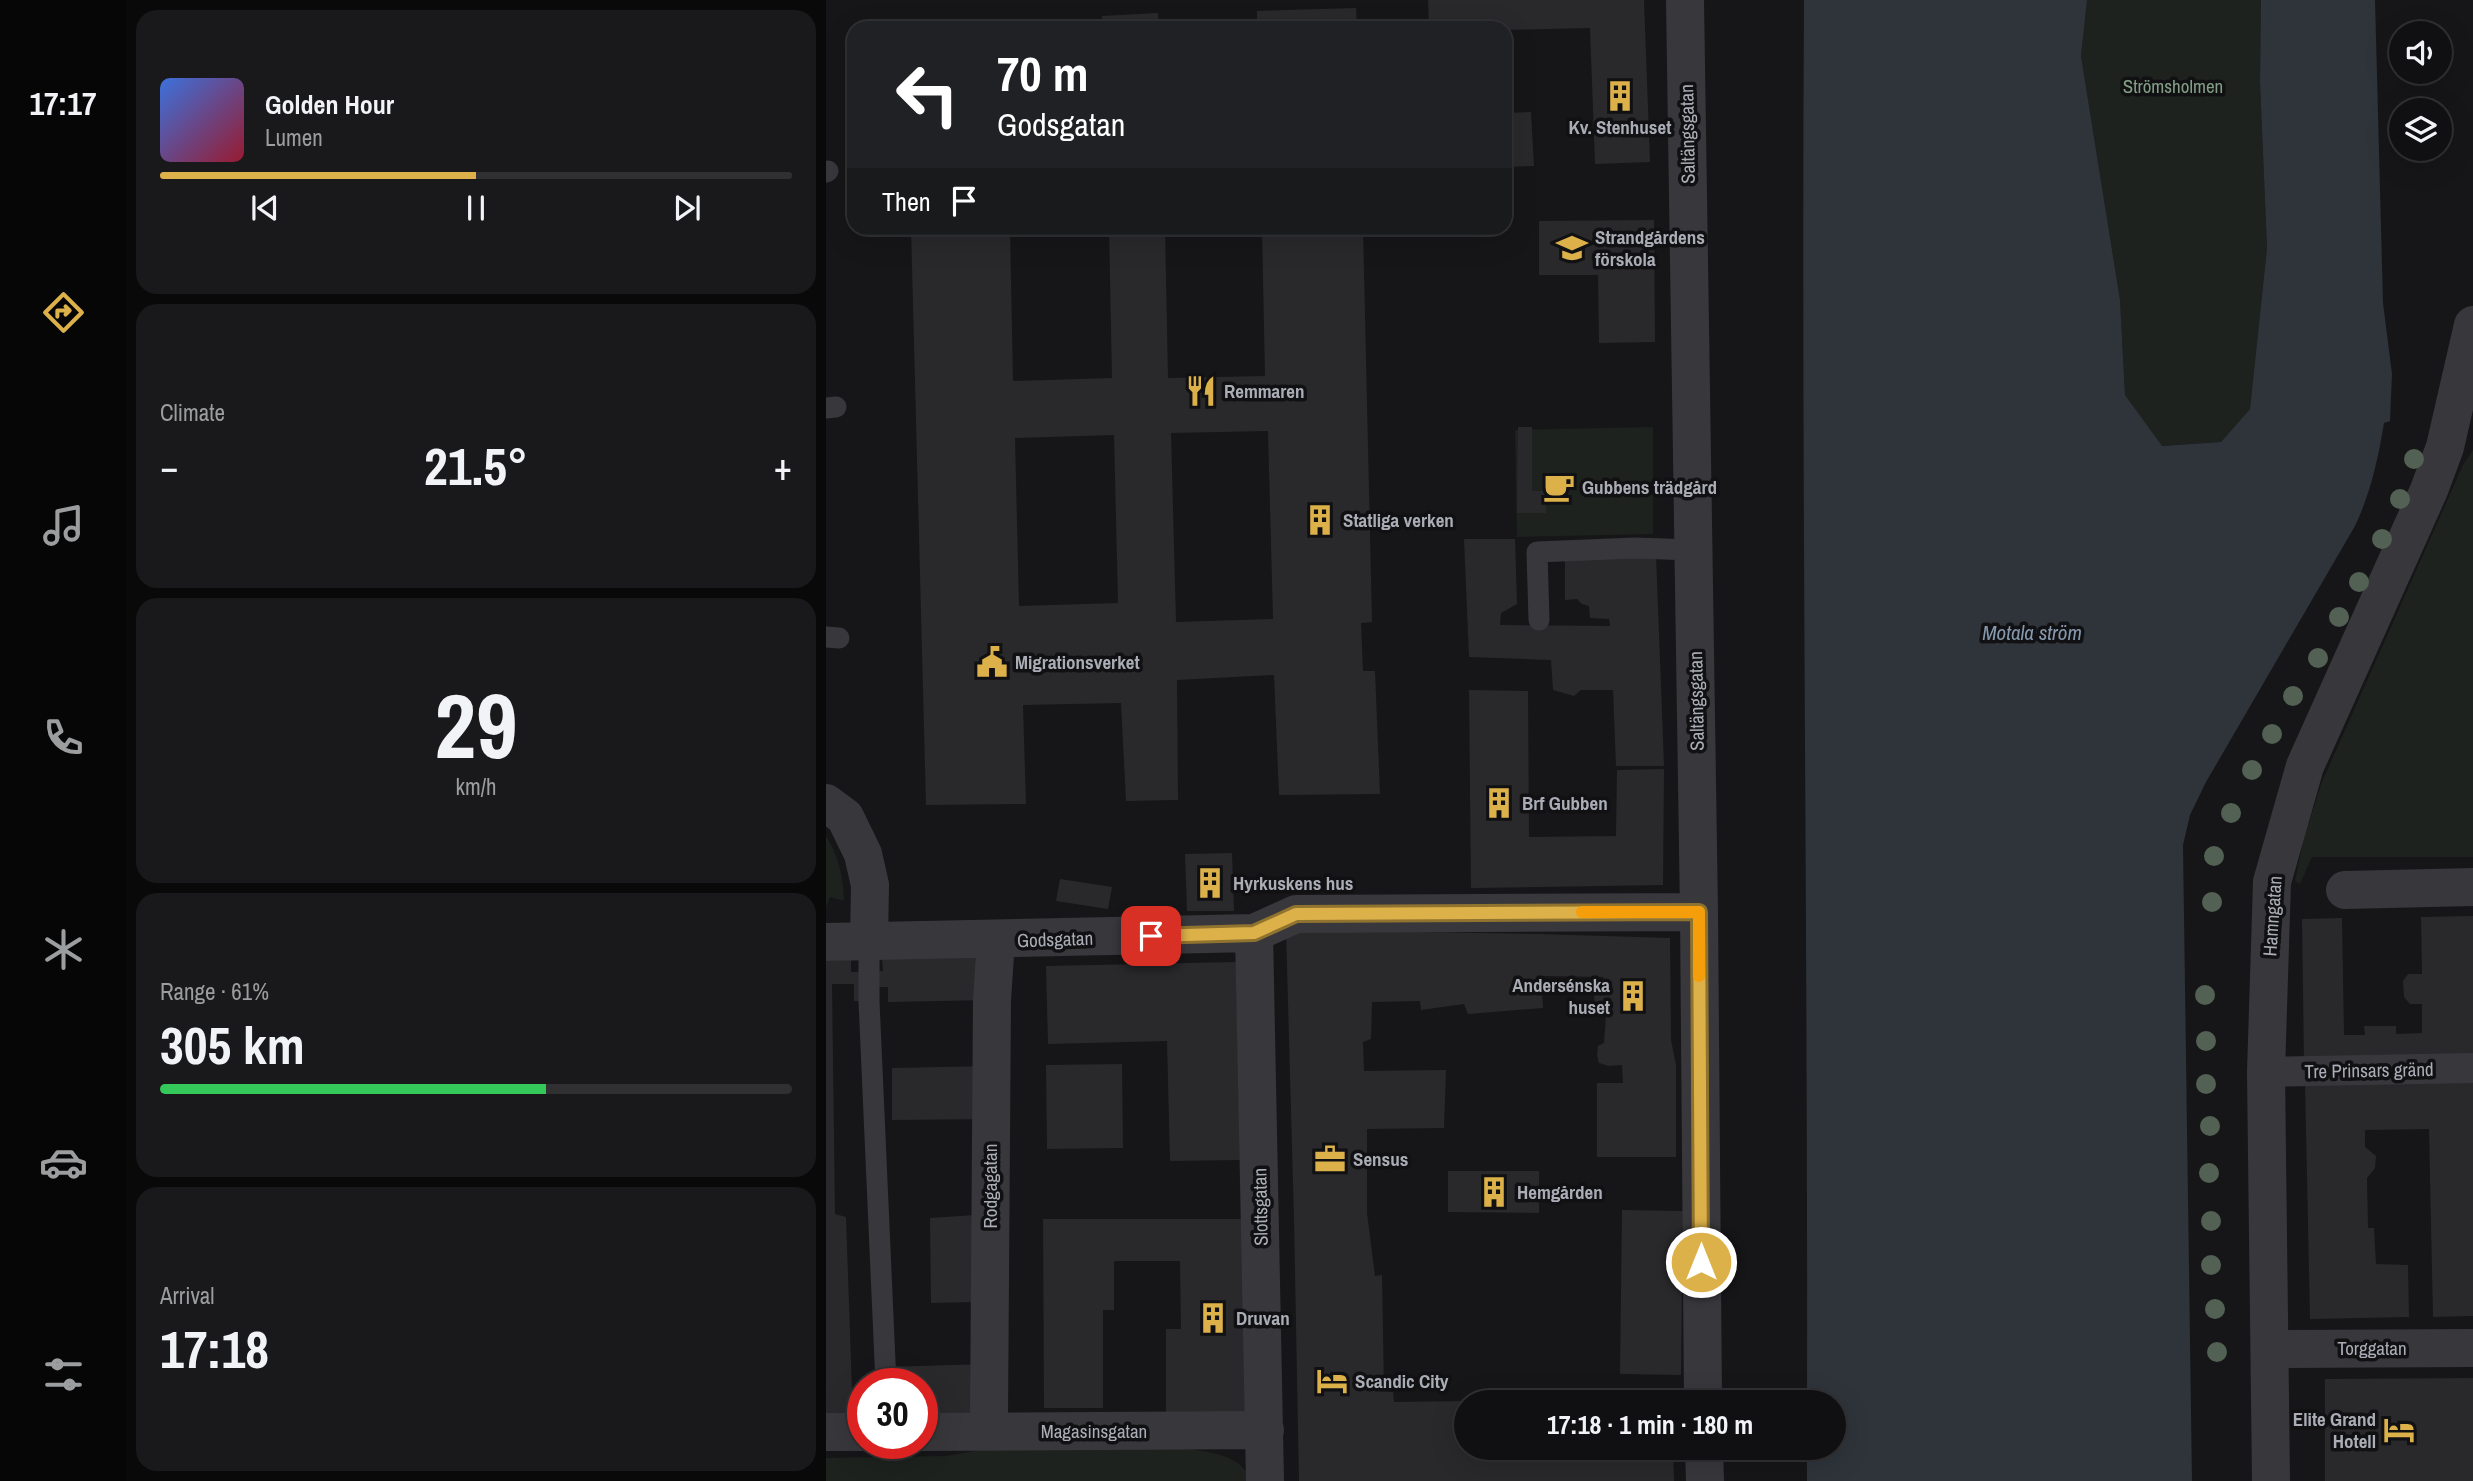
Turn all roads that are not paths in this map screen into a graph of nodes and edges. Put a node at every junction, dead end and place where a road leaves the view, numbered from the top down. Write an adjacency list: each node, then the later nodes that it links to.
1 (1685, 0): 4 (street, Saltängsgatan)
2 (2473, 325): 3 (street, Hamngatan)
3 (2466, 387): 15 (street, Hamngatan)
4 (1693, 550): 5 (lane); 9 (street, Saltängsgatan)
5 (1539, 620)
6 (826, 803): 12 (street)
7 (2473, 887): 8 (street)
8 (2345, 890)
9 (1699, 912): 10 (street, Godsgatan); 19 (street, Saltängsgatan)
10 (1254, 933): 11 (street, Godsgatan); 20 (street, Slottsgatan)
11 (996, 940): 12 (street, Godsgatan); 21 (street, Rodgagatan)
12 (869, 941): 13 (street, Godsgatan); 18 (lane)
13 (826, 942)
14 (2473, 1068): 15 (street, Tre Prinsars gränd)
15 (2266, 1072): 17 (street, Hamngatan)
16 (2473, 1348): 17 (street, Torggatan)
17 (2270, 1349): 28 (street, Hamngatan)
18 (885, 1368)
19 (1702, 1385)
20 (1265, 1430): 21 (street, Magasinsgatan); 26 (street, Slottsgatan)
21 (994, 1431): 24 (street, Magasinsgatan)
22 (826, 1432): 23 (street)
23 (847, 1432)
24 (938, 1432)
25 (1704, 1460): 27 (street)
26 (1265, 1481)
27 (1705, 1481)
28 (2271, 1481)

